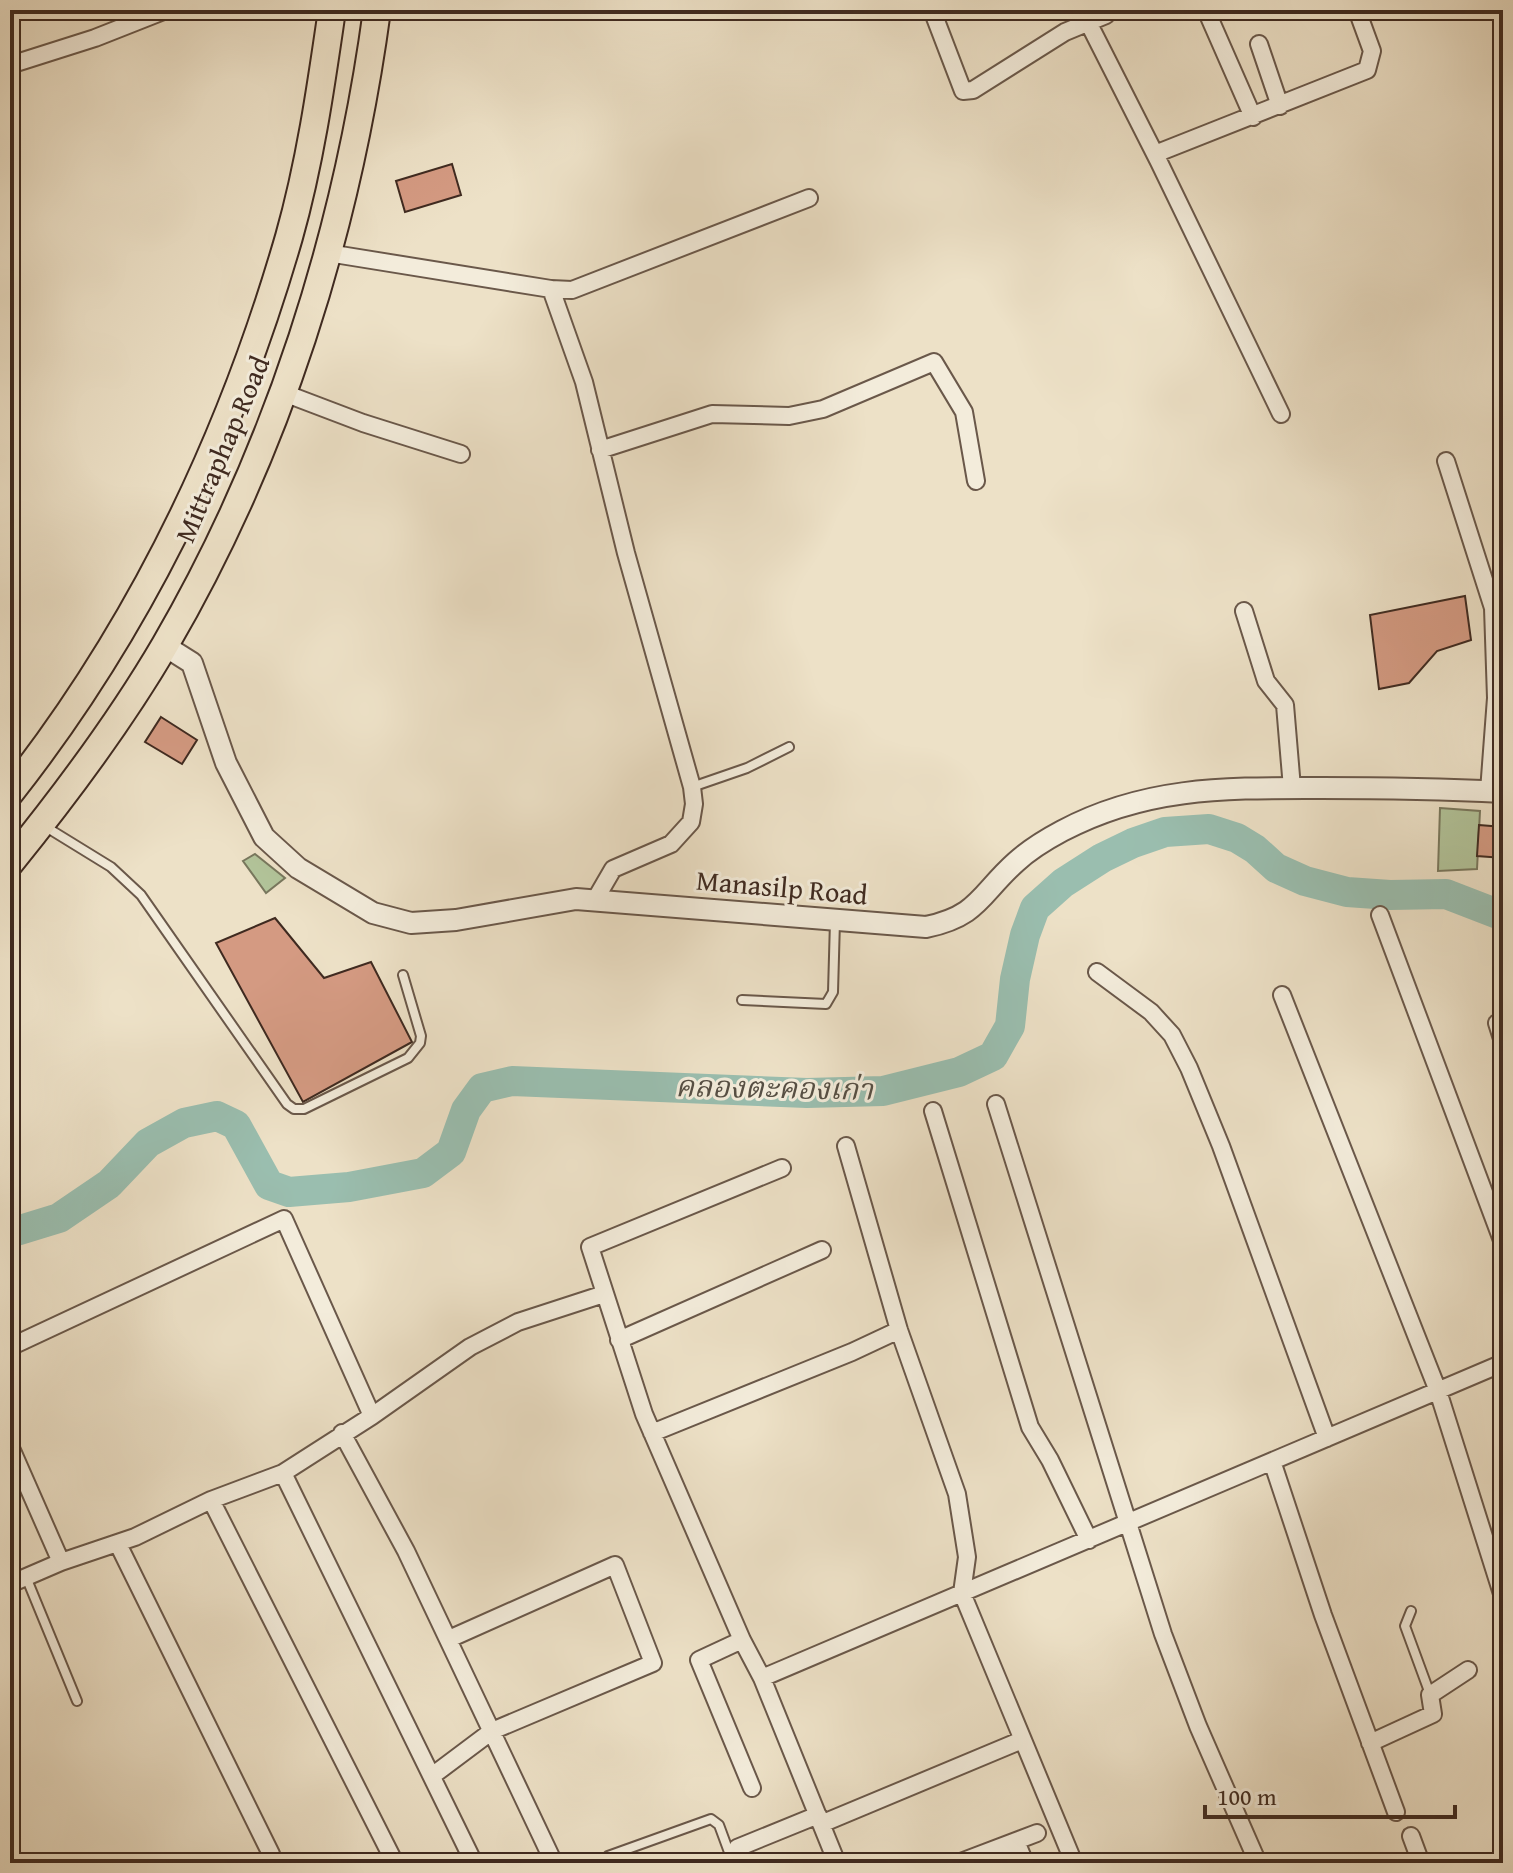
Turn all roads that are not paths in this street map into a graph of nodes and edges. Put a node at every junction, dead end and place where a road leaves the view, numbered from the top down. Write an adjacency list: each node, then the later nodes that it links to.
1 (166, 10): 10 (street)
2 (332, 10): 26 (highway, Mittraphap Road)
3 (377, 10): 15 (highway, Mittraphap Road)
4 (932, 10): 8 (street)
5 (1206, 10): 12 (street)
6 (1357, 10): 11 (street)
7 (1106, 15): 8 (street)
8 (1088, 22): 13 (street)
9 (1259, 44): 11 (street)
10 (10, 65)
11 (1280, 106): 12 (street)
12 (1253, 117): 13 (street)
13 (1155, 154): 18 (street)
14 (809, 198): 16 (street)
15 (328, 253): 16 (street); 17 (highway, Mittraphap Road)
16 (551, 289): 19 (street)
17 (284, 393): 20 (street); 24 (highway, Mittraphap Road)
18 (1281, 414)
19 (600, 450): 22 (street); 27 (street)
20 (461, 454)
21 (1446, 461): 29 (street)
22 (976, 481)
23 (1244, 611): 28 (street)
24 (165, 646): 30 (highway, Mittraphap Road); 32 (street, Manasilp Road)
25 (789, 747): 27 (lane)
26 (14, 779)
27 (692, 787): 32 (street)
28 (1292, 788): 29 (street, Manasilp Road); 34 (street, Manasilp Road)
29 (1496, 791)
30 (42, 824): 31 (highway, Mittraphap Road); 36 (lane)
31 (10, 863)
32 (595, 900): 34 (street, Manasilp Road)
33 (1380, 915): 45 (street)
34 (835, 920): 38 (lane)
35 (1097, 972): 56 (street)
36 (403, 975)
37 (1282, 995): 52 (street)
38 (742, 1000)
39 (1497, 1023): 40 (street)
40 (1503, 1042)
41 (996, 1104): 61 (street)
42 (933, 1111): 62 (street)
43 (846, 1146): 48 (street)
44 (782, 1168): 47 (street)
45 (1503, 1243)
46 (822, 1250): 49 (street)
47 (604, 1294): 49 (street); 53 (street)
48 (899, 1330): 55 (street); 66 (street)
49 (619, 1340): 55 (street)
50 (10, 1347): 53 (street)
51 (1503, 1363): 52 (street)
52 (1438, 1391): 56 (street); 67 (street)
53 (372, 1416): 54 (street)
54 (342, 1433): 59 (street); 69 (street)
55 (652, 1433): 70 (street)
56 (1327, 1438): 58 (street)
57 (10, 1446): 64 (street)
58 (1272, 1461): 61 (street); 77 (street)
59 (283, 1473): 60 (street); 78 (street)
60 (211, 1500): 63 (street); 87 (street)
61 (1127, 1523): 62 (street); 95 (street)
62 (1089, 1540): 66 (street)
63 (118, 1544): 64 (street); 85 (street)
64 (61, 1562): 65 (street)
65 (18, 1581): 74 (lane)
66 (962, 1593): 72 (street); 94 (street)
67 (1503, 1597)
68 (1411, 1611): 73 (lane)
69 (449, 1639): 75 (street); 75 (street)
70 (742, 1640): 72 (street); 79 (street)
71 (1468, 1670): 73 (street)
72 (762, 1678): 81 (street)
73 (1430, 1695): 77 (street)
74 (77, 1701)
75 (492, 1731): 78 (street); 89 (street)
76 (1015, 1743): 81 (street)
77 (1370, 1743): 80 (street)
78 (432, 1776): 88 (street)
79 (752, 1788)
80 (1396, 1812)
81 (819, 1819): 86 (street); 91 (street)
82 (1037, 1833): 84 (street)
83 (1411, 1836): 96 (street)
84 (1016, 1841): 92 (street); 93 (street)
85 (271, 1854)
86 (735, 1855): 90 (lane)
87 (395, 1863)
88 (474, 1863)
89 (554, 1863)
90 (601, 1863)
91 (837, 1863)
92 (958, 1863)
93 (1025, 1863)
94 (1074, 1863)
95 (1258, 1863)
96 (1421, 1863)

